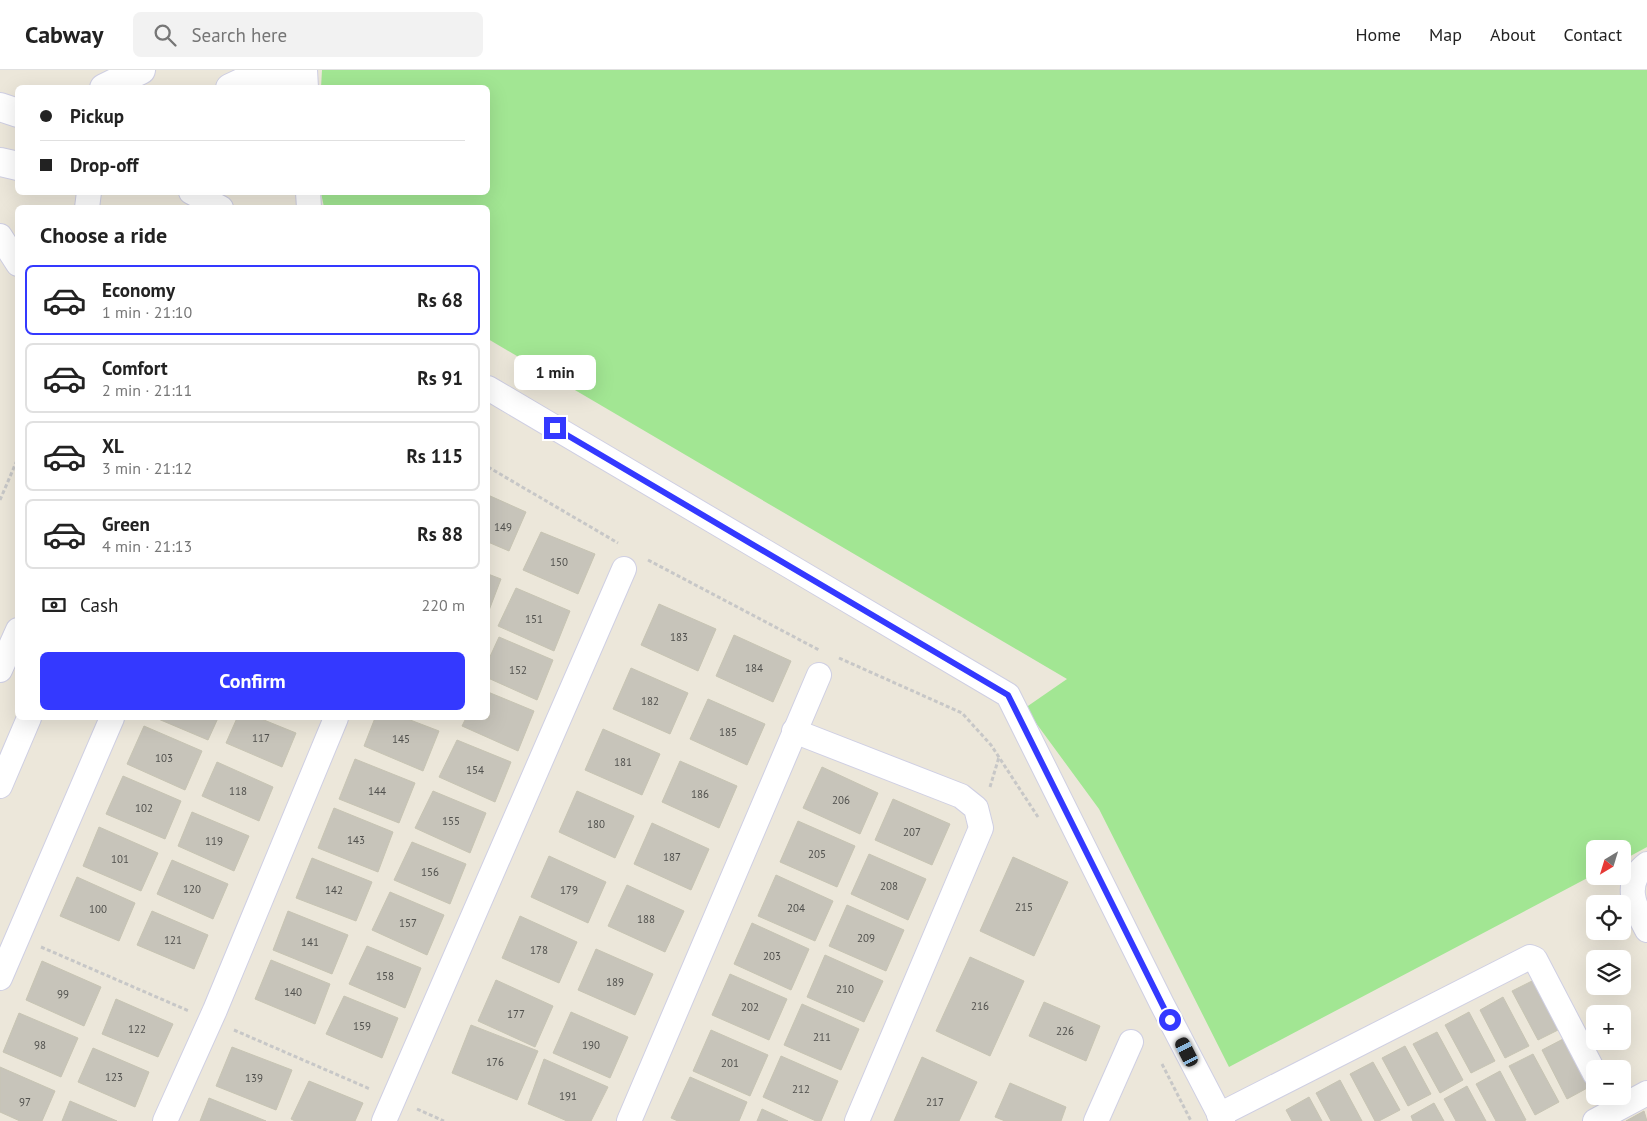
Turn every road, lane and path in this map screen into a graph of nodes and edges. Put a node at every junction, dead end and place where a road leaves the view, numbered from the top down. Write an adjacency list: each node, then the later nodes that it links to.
1 (268, 70): 6 (street)
2 (291, 70): 7 (street)
3 (305, 70): 8 (street)
4 (135, 78): 5 (street)
5 (113, 85)
6 (236, 85)
7 (278, 85)
8 (306, 85)
9 (0, 107): 10 (street)
10 (15, 112)
11 (0, 162): 12 (street)
12 (15, 165)
13 (196, 195): 14 (street)
14 (215, 205)
15 (0, 236): 16 (street)
16 (15, 259)
17 (490, 389): 39 (street)
18 (15, 465): 19 (path)
19 (0, 500)
20 (624, 569): 41 (street)
21 (15, 637): 22 (street)
22 (0, 670)
23 (819, 674): 27 (street)
24 (28, 720): 29 (street)
25 (111, 720): 34 (street)
26 (335, 720): 40 (street)
27 (794, 731): 30 (street); 42 (street)
28 (999, 757): 30 (path)
29 (0, 786)
30 (976, 808): 43 (street)
31 (1647, 864): 32 (street)
32 (1641, 905): 33 (street)
33 (1647, 930)
34 (0, 978)
35 (1131, 1042): 44 (street)
36 (1588, 1060): 39 (street)
37 (1647, 1094): 38 (street)
38 (1605, 1109)
39 (1221, 1118)
40 (164, 1121)
41 (384, 1121)
42 (629, 1121)
43 (857, 1121)
44 (1096, 1121)

